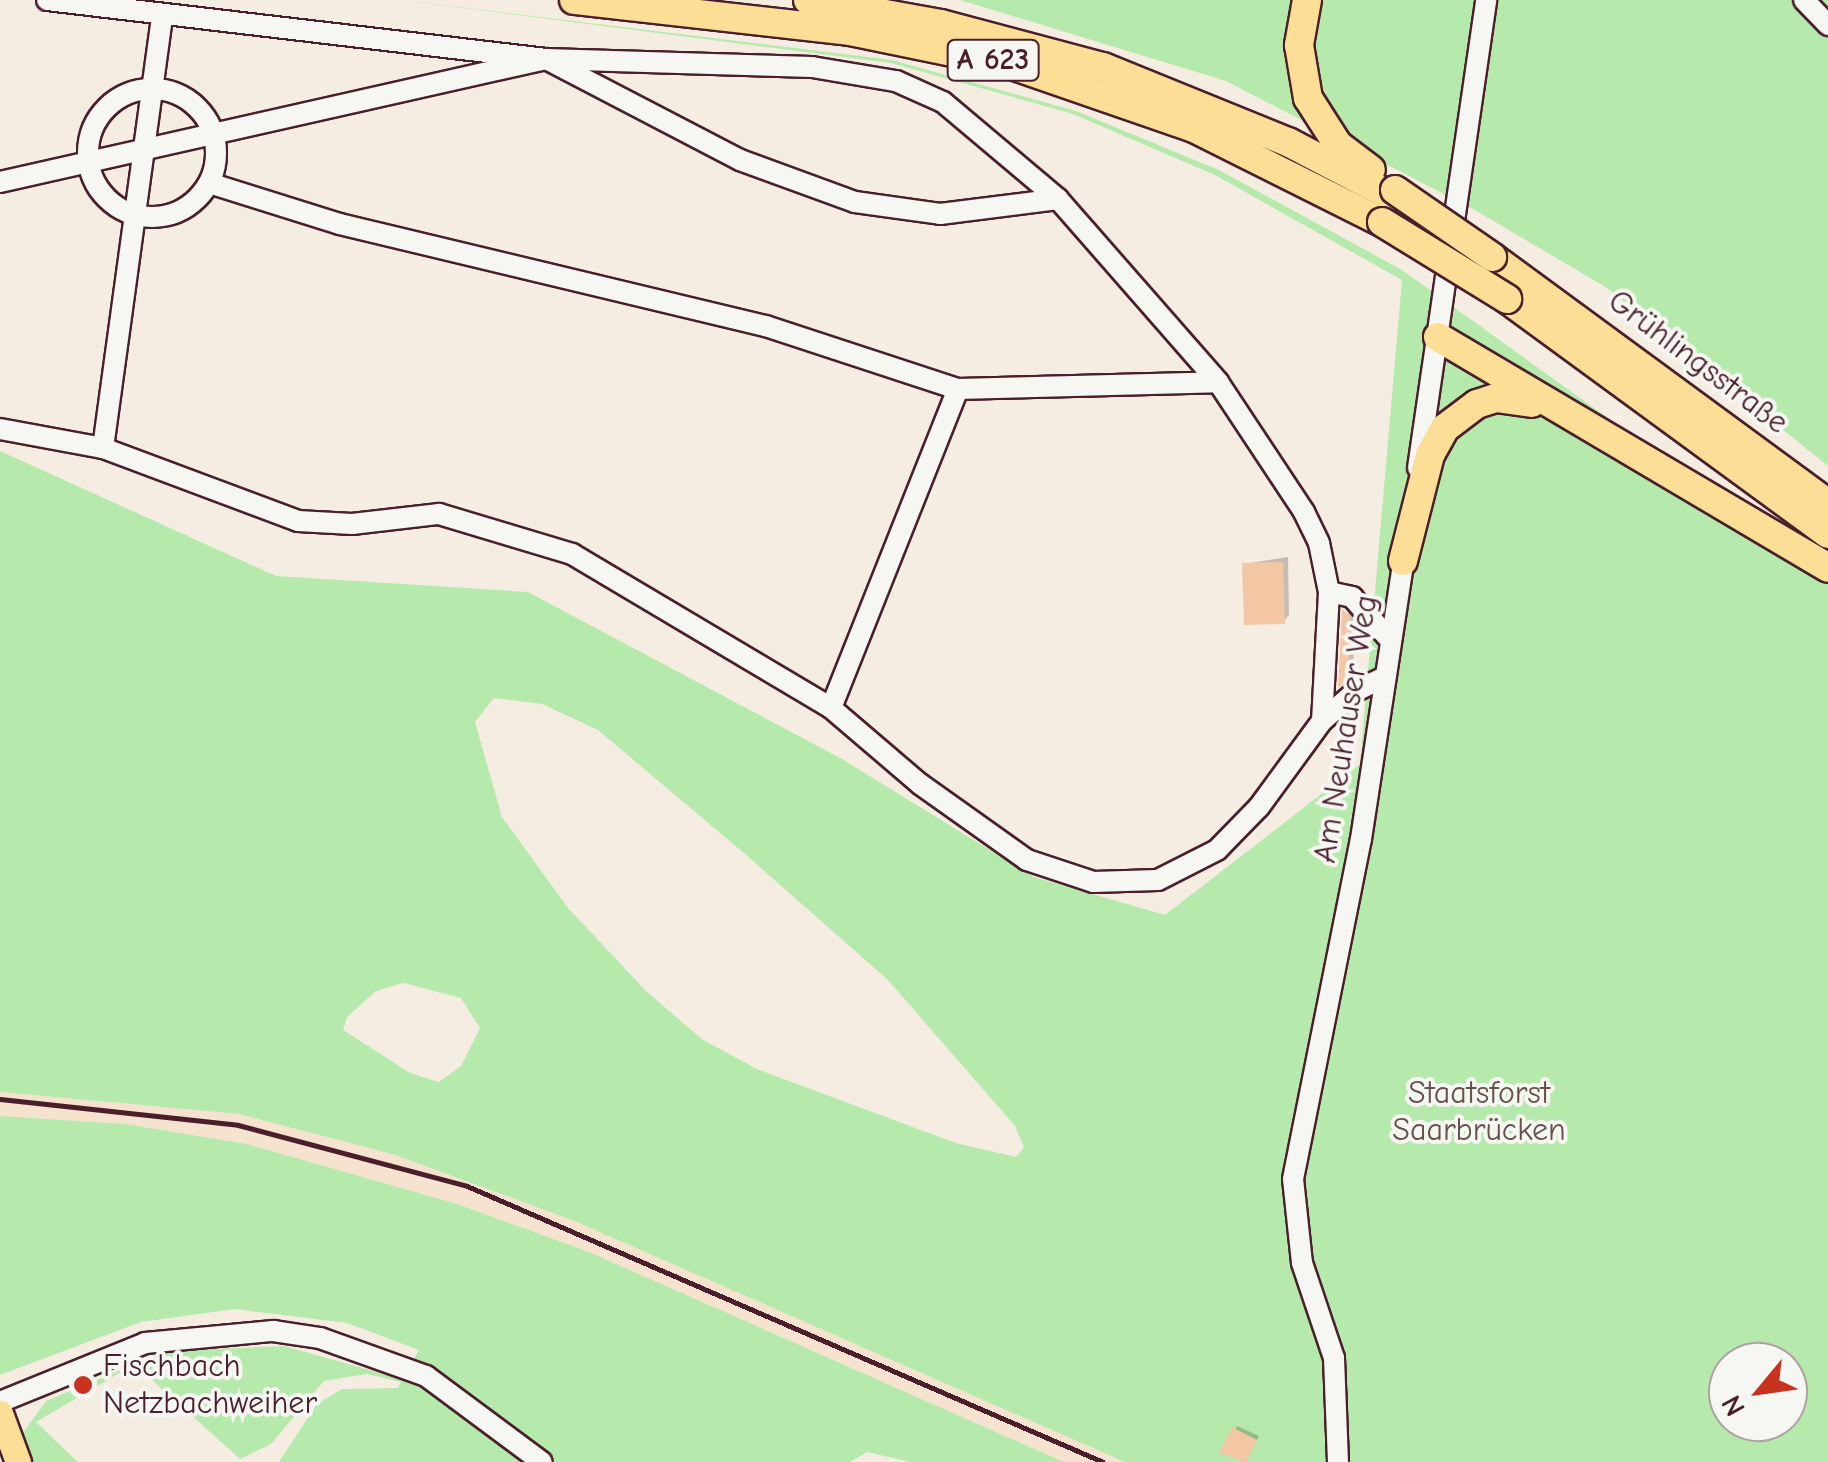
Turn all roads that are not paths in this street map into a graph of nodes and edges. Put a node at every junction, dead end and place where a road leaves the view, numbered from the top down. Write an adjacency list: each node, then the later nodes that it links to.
1 (47, 0): 7 (street)
2 (574, 0): 17 (highway, A 623)
3 (808, 0): 17 (highway, A 623)
4 (1307, 0): 17 (highway)
5 (1486, 0): 20 (street, Am Neuhauser Weg)
6 (1804, 0): 8 (street)
7 (162, 18): 9 (street); 10 (street)
8 (1828, 26)
9 (546, 59): 11 (street); 16 (street); 16 (street)
10 (153, 89): 11 (street); 12 (street); 13 (street)
11 (213, 133): 12 (street); 15 (street)
12 (143, 147): 13 (street); 18 (street)
13 (88, 163): 14 (street); 18 (street)
14 (0, 182)
15 (209, 183): 18 (street); 22 (street)
16 (1058, 198): 21 (street)
17 (1390, 202): 19 (highway, A 623, bridge); 19 (highway, A 623, bridge)
18 (135, 216): 25 (street)
19 (1516, 289): 26 (highway, Grühlingsstraße / A 623); 27 (highway, A 623)
20 (1438, 337): 23 (highway); 28 (street, Am Neuhauser Weg)
21 (1218, 382): 22 (street); 30 (street)
22 (958, 389): 33 (street)
23 (1556, 412): 28 (highway); 29 (highway)
24 (0, 429): 25 (street)
25 (103, 448): 33 (street)
26 (1828, 504)
27 (1828, 534)
28 (1404, 561): 31 (street, Am Neuhauser Weg)
29 (1828, 568)
30 (1328, 592): 31 (street); 34 (street)
31 (1390, 640): 32 (street, Am Neuhauser Weg)
32 (1383, 678): 34 (street); 40 (street, Am Neuhauser Weg)
33 (831, 708): 34 (street)
34 (1322, 721)
35 (40, 1386): 36 (street); 37 (street); 39 (street)
36 (0, 1402)
37 (0, 1413): 38 (main road)
38 (18, 1462)
39 (542, 1462)
40 (1338, 1462)

